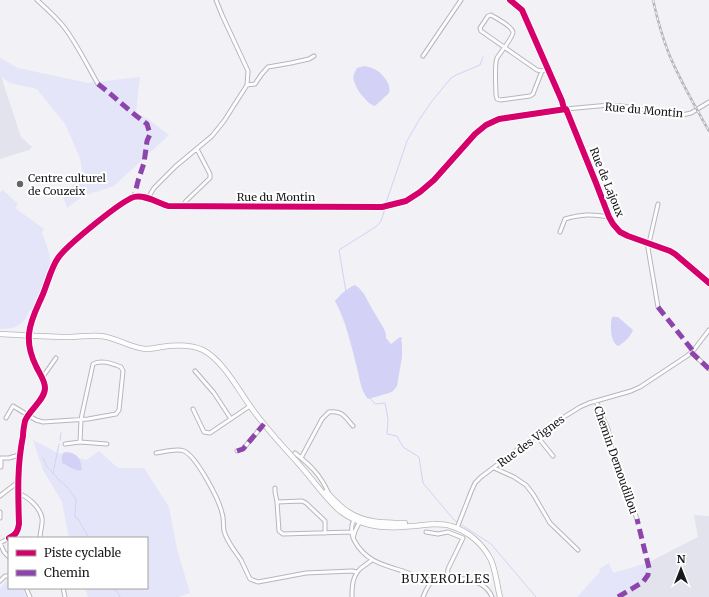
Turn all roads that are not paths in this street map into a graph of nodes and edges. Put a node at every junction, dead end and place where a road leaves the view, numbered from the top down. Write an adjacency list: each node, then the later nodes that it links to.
1 (37, 0): 10 (street)
2 (216, 0): 11 (street)
3 (461, 0): 7 (street)
4 (510, 0): 8 (street, Rue de Lajoux)
5 (504, 47): 5 (street); 9 (street); 9 (street)
6 (314, 56): 11 (street)
7 (423, 56)
8 (548, 69): 9 (street); 13 (street, Rue de Lajoux)
9 (542, 71)
10 (98, 84)
11 (247, 85): 14 (street)
12 (709, 102): 13 (street, Rue du Montin)
13 (565, 109): 17 (street, Rue du Montin); 18 (street, Rue de Lajoux)
14 (197, 149): 15 (street); 17 (street)
15 (148, 198): 17 (street, Rue du Montin); 25 (street, Rue du Montin)
16 (658, 204): 20 (street)
17 (183, 206)
18 (609, 217): 19 (street); 20 (street, Rue de Lajoux)
19 (560, 232)
20 (648, 243): 21 (street, Rue de Lajoux); 22 (street)
21 (709, 283)
22 (658, 308)
23 (709, 330): 26 (street, Rue des Vignes)
24 (0, 334): 25 (street)
25 (29, 335): 30 (street); 32 (street)
26 (691, 352): 28 (street); 31 (street, Rue des Vignes)
27 (56, 358): 30 (street)
28 (709, 369)
29 (196, 371): 37 (street)
30 (42, 378): 34 (street)
31 (596, 401): 40 (street, Rue des Vignes); 64 (street, Chemin Demoudillou)
32 (250, 406): 37 (street); 38 (street)
33 (193, 409): 37 (street)
34 (28, 415): 35 (street); 36 (street); 47 (street)
35 (6, 418)
36 (81, 419): 36 (street); 41 (street)
37 (231, 419)
38 (264, 424): 44 (street); 54 (street)
39 (353, 426): 50 (street)
40 (536, 435): 48 (street); 53 (street, Rue des Vignes)
41 (80, 442): 42 (street); 43 (street)
42 (65, 444)
43 (107, 444)
44 (237, 451)
45 (156, 453): 76 (street)
46 (294, 453): 50 (street)
47 (19, 454): 49 (street); 55 (street)
48 (553, 456)
49 (0, 458): 52 (street)
50 (300, 458): 51 (street)
51 (309, 465): 54 (street); 59 (street)
52 (1, 467)
53 (494, 468): 65 (street, Rue des Vignes); 73 (street)
54 (303, 469): 59 (street); 63 (street)
55 (18, 482): 57 (street); 58 (street)
56 (275, 488): 60 (street)
57 (18, 493): 69 (street); 70 (street)
58 (0, 496)
59 (330, 496): 63 (street)
60 (277, 502): 68 (street); 68 (street)
61 (0, 512): 62 (street)
62 (0, 518)
63 (357, 519): 65 (street); 66 (street); 71 (street)
64 (637, 519)
65 (457, 528): 84 (street)
66 (351, 532): 68 (street); 71 (street)
67 (426, 532): 78 (street)
68 (325, 533)
69 (12, 537)
70 (40, 537)
71 (353, 538): 75 (street)
72 (0, 543): 74 (street)
73 (578, 550)
74 (8, 556)
75 (372, 560): 76 (street); 79 (street)
76 (357, 572): 81 (street)
77 (8, 576): 80 (street)
78 (447, 576): 79 (street); 83 (street)
79 (432, 580): 82 (street)
80 (0, 581)
81 (352, 597)
82 (423, 597)
83 (492, 597)
84 (500, 597)

